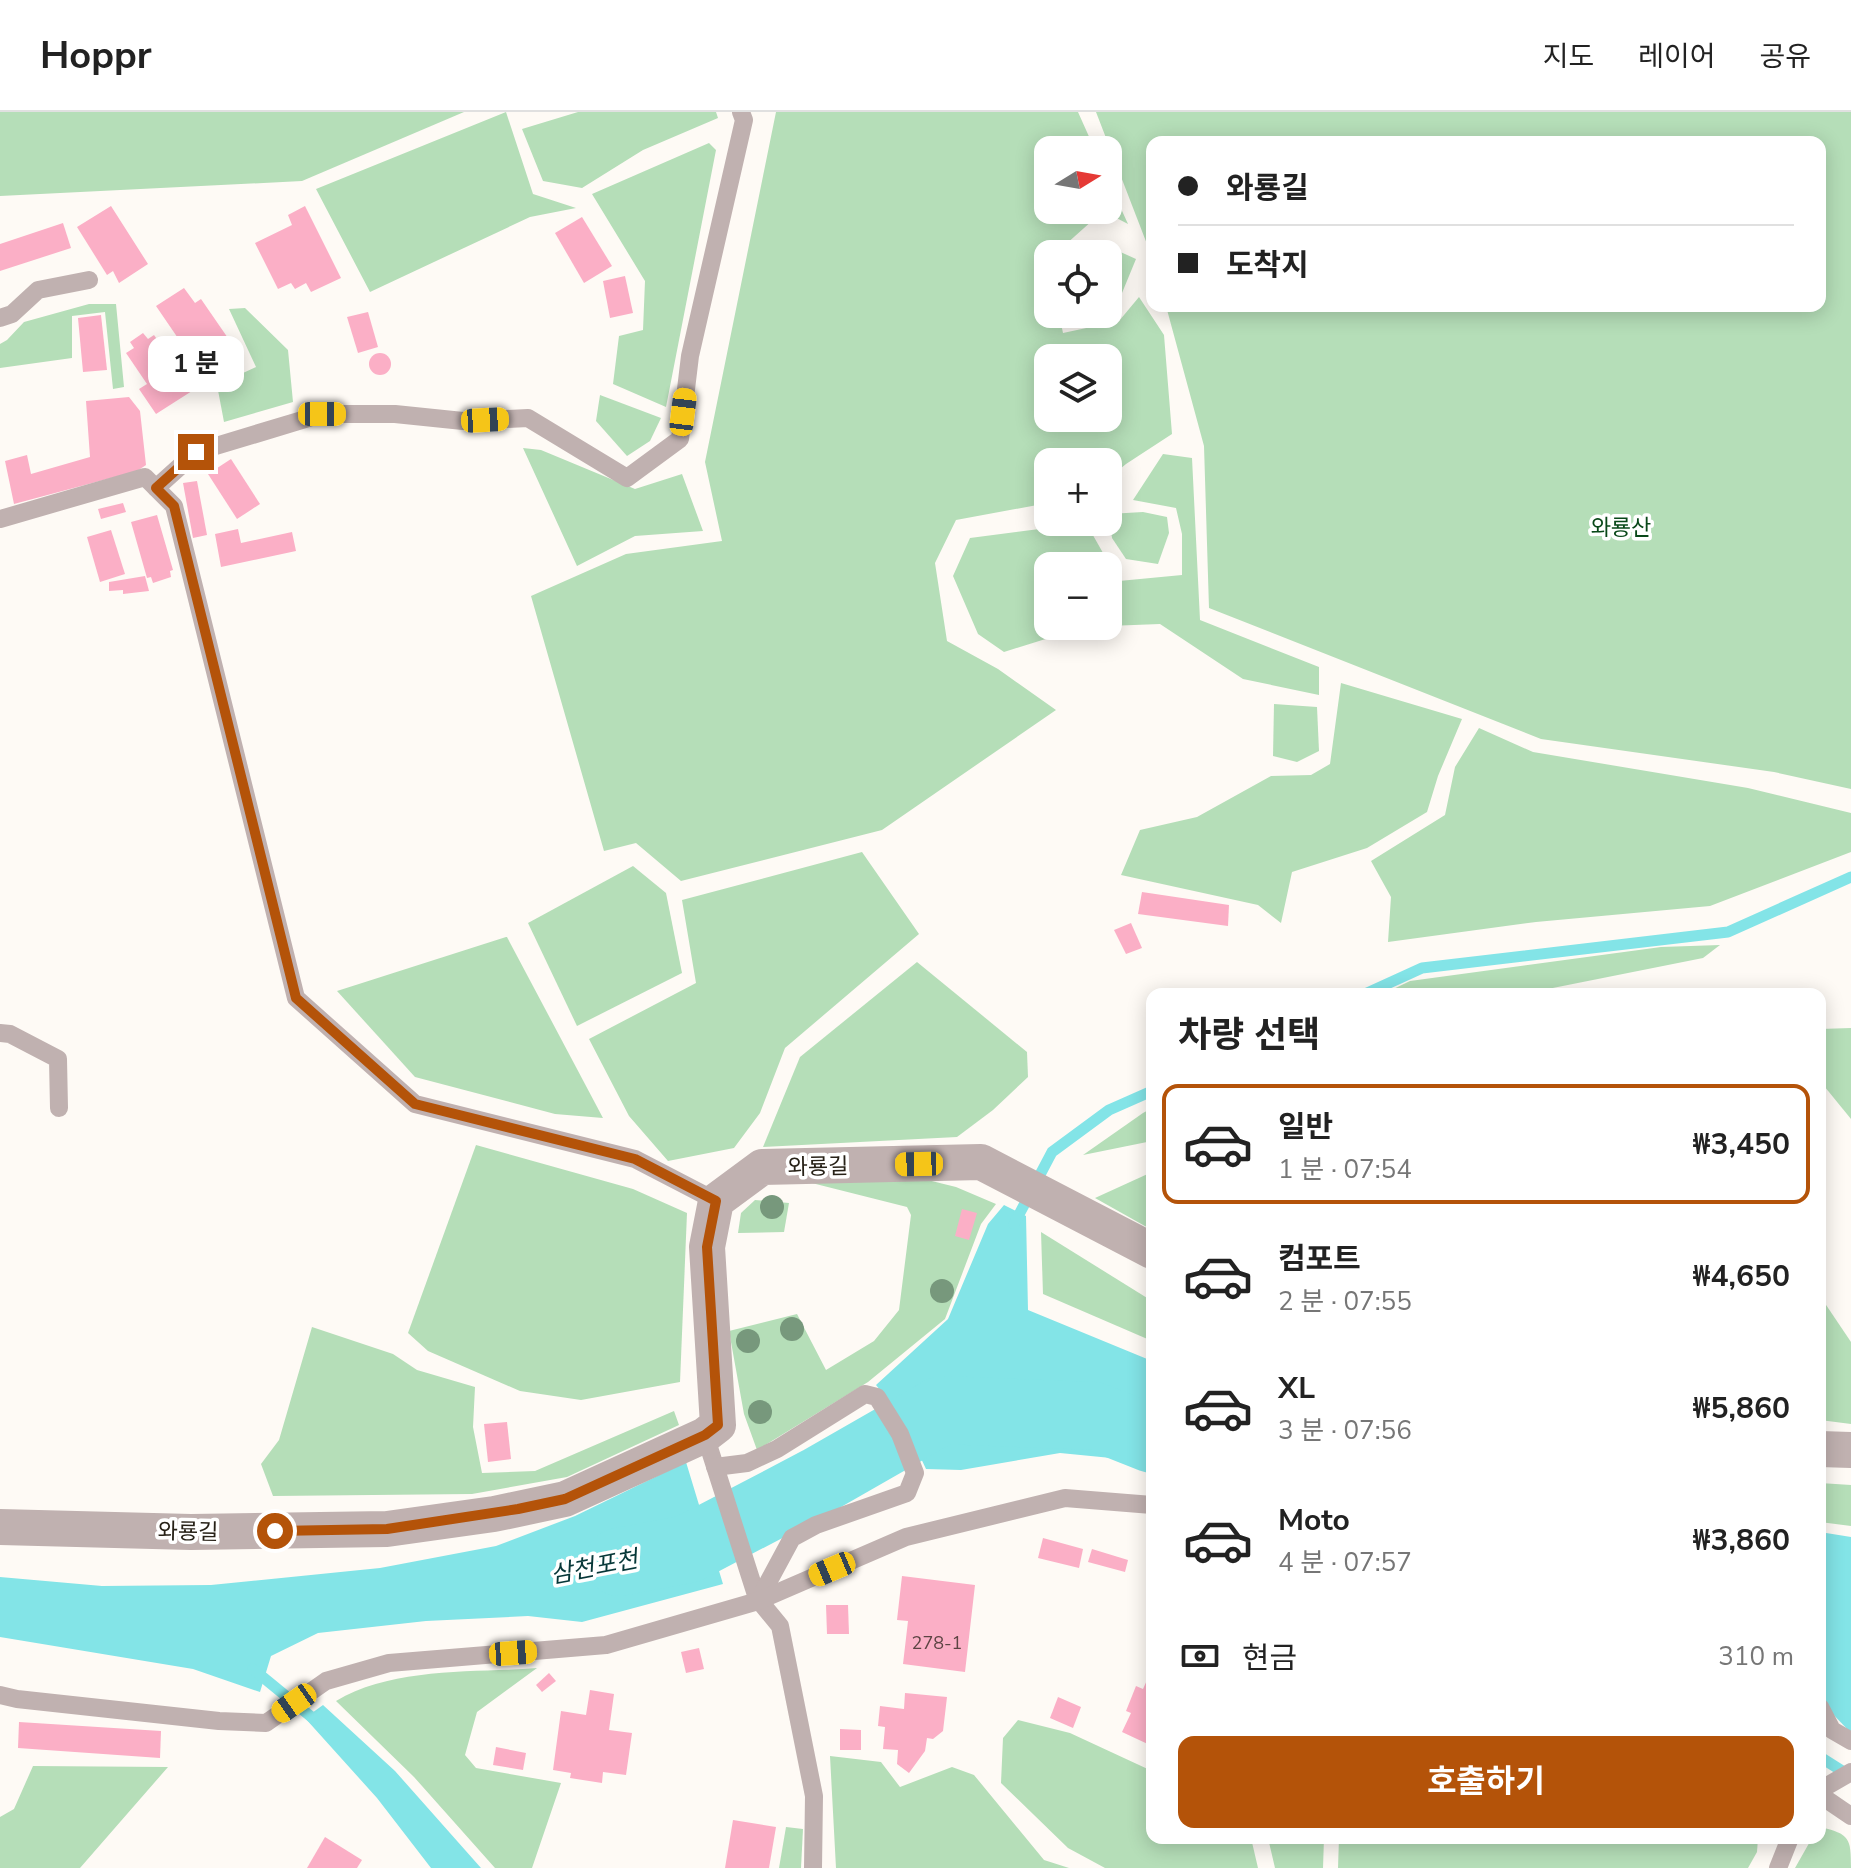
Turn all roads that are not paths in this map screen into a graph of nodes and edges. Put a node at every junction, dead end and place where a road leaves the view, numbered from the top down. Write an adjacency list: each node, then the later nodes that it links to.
1 (741, 112): 4 (lane)
2 (89, 280): 3 (lane)
3 (0, 318)
4 (156, 488): 5 (lane); 8 (lane)
5 (0, 519)
6 (0, 1033): 7 (lane)
7 (59, 1108)
8 (716, 1201): 9 (street, 와룡길); 12 (street)
9 (1146, 1248)
10 (1826, 1449): 11 (street)
11 (1851, 1450)
12 (710, 1451): 14 (street, 와룡길); 15 (lane); 15 (lane)
13 (1146, 1505): 15 (lane)
14 (0, 1527)
15 (758, 1599): 16 (lane); 24 (lane)
16 (0, 1695)
17 (1826, 1718): 18 (lane)
18 (1851, 1741)
19 (1851, 1772): 20 (lane)
20 (1826, 1788)
21 (1826, 1797): 22 (lane)
22 (1851, 1816)
23 (1788, 1844): 25 (lane)
24 (813, 1868)
25 (1778, 1868)

